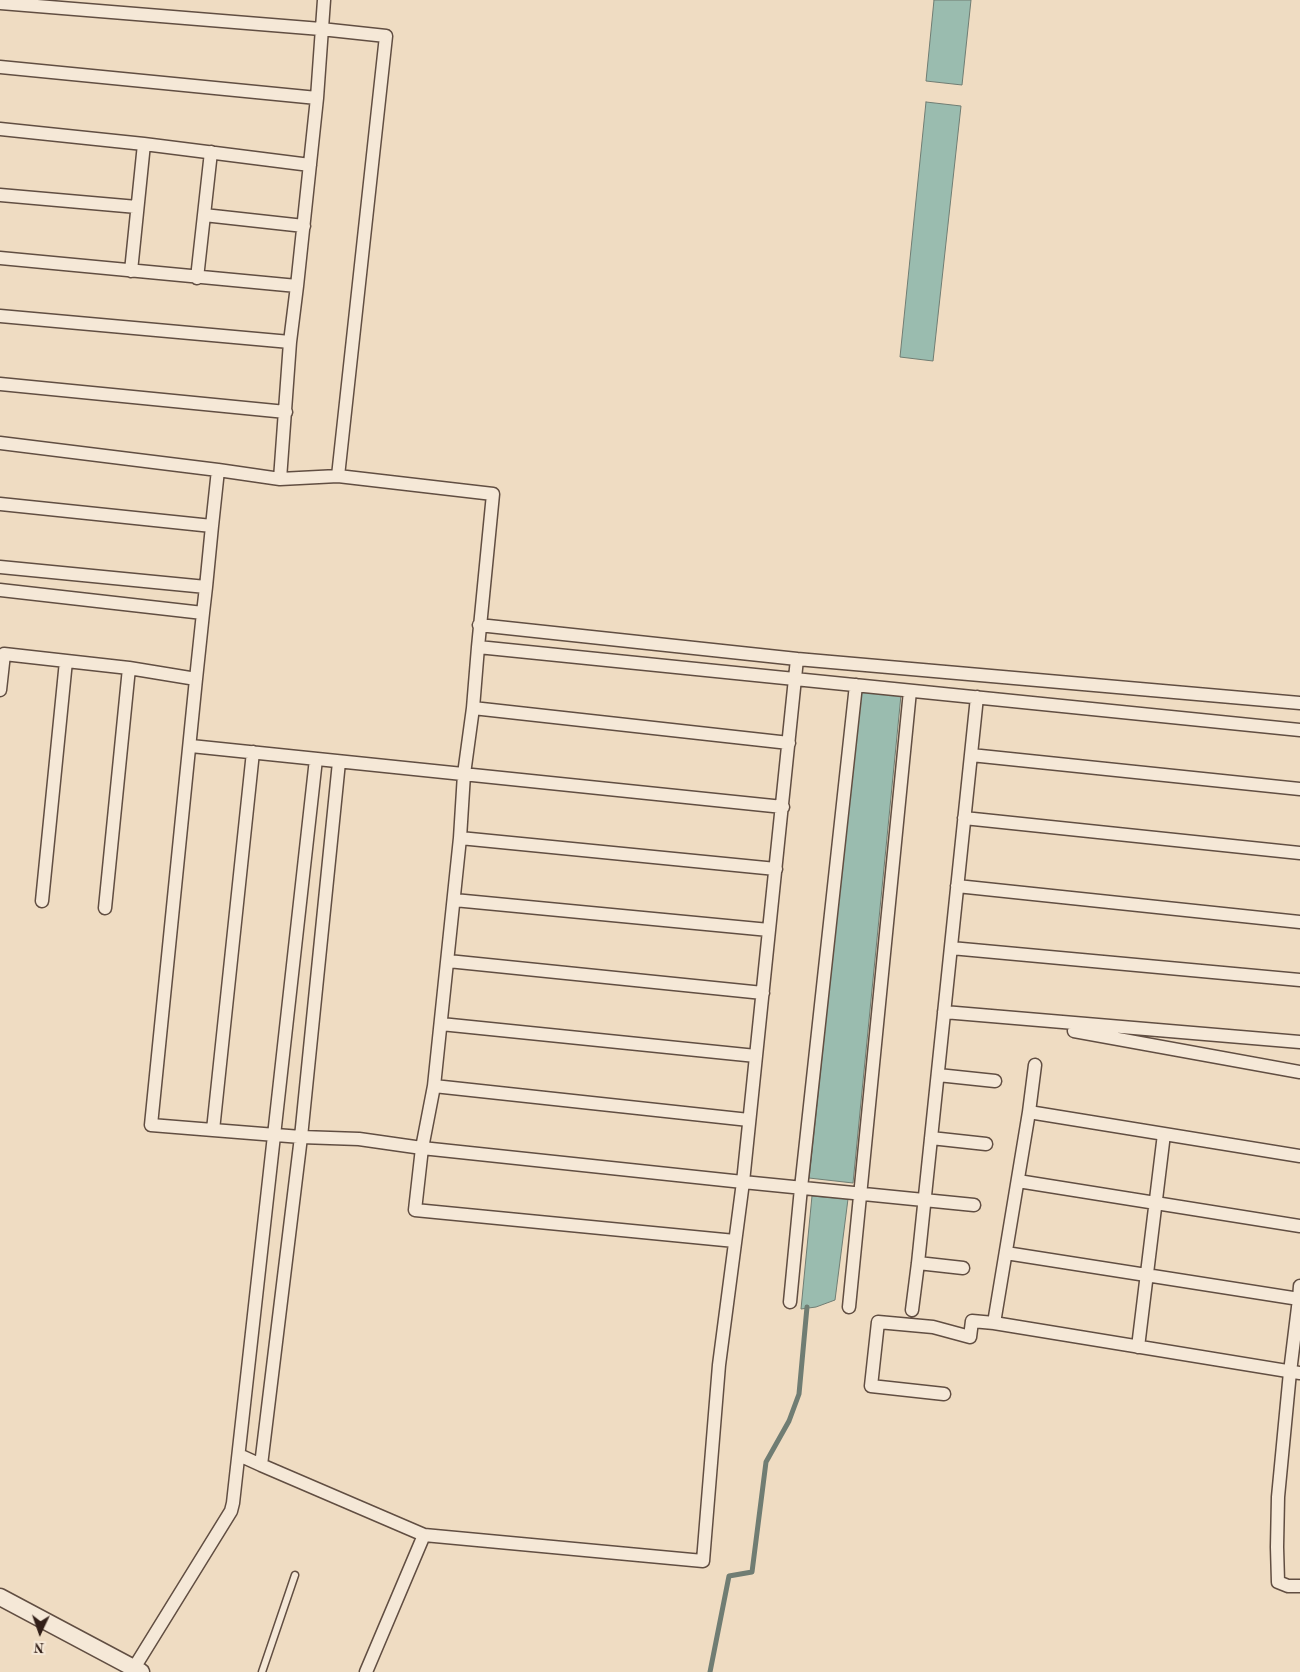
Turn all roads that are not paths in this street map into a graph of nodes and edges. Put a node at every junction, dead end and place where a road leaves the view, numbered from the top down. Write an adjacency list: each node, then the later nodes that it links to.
1 (324, 0): 3 (street)
2 (0, 3): 3 (street)
3 (321, 29): 5 (street); 24 (street)
4 (0, 67): 5 (street)
5 (317, 98): 9 (street)
6 (0, 129): 7 (street)
7 (144, 144): 8 (street); 11 (street)
8 (211, 152): 9 (street); 12 (street)
9 (310, 165): 13 (street)
10 (0, 194): 11 (street)
11 (137, 208): 15 (street)
12 (204, 215): 13 (street); 16 (street)
13 (304, 226): 17 (street)
14 (0, 258): 15 (street)
15 (130, 271): 16 (street)
16 (197, 278): 17 (street)
17 (297, 286): 19 (street)
18 (0, 316): 19 (street)
19 (290, 342): 21 (street)
20 (0, 384): 21 (street)
21 (286, 412): 25 (street)
22 (0, 443): 23 (street)
23 (218, 470): 25 (street); 27 (street)
24 (338, 476): 25 (street); 32 (street)
25 (280, 479)
26 (0, 504): 27 (street)
27 (212, 526): 29 (street)
28 (0, 566): 29 (street)
29 (206, 587): 31 (street)
30 (0, 590): 31 (street)
31 (203, 613): 38 (street)
32 (479, 625): 33 (street); 35 (street)
33 (478, 647): 39 (street); 45 (street)
34 (2, 654): 36 (street); 41 (street)
35 (797, 659): 39 (street); 44 (street)
36 (66, 661): 37 (street); 62 (street)
37 (130, 668): 38 (street); 63 (street)
38 (196, 679): 48 (street)
39 (796, 679): 40 (street); 47 (street)
40 (856, 685): 42 (street); 92 (street)
41 (0, 690)
42 (910, 690): 43 (street); 93 (street)
43 (977, 697): 46 (street); 50 (street)
44 (1300, 703)
45 (473, 708): 47 (street); 53 (street)
46 (1300, 730)
47 (789, 743): 55 (street)
48 (190, 746): 49 (street); 82 (street)
49 (252, 752): 51 (street); 82 (street)
50 (971, 755): 54 (street); 56 (street)
51 (316, 759): 52 (street); 84 (street)
52 (339, 762): 53 (street); 85 (street)
53 (464, 774): 55 (street); 57 (street)
54 (1300, 789)
55 (783, 807): 59 (street)
56 (964, 818): 58 (street); 60 (street)
57 (460, 838): 59 (street); 61 (street)
58 (1300, 854)
59 (776, 869): 65 (street)
60 (957, 886): 64 (street); 66 (street)
61 (454, 900): 65 (street); 67 (street)
62 (42, 901)
63 (105, 908)
64 (1300, 922)
65 (769, 930): 69 (street)
66 (951, 948): 68 (street); 70 (street)
67 (448, 961): 69 (street); 72 (street)
68 (1300, 980)
69 (763, 993): 74 (street)
70 (944, 1012): 71 (street); 77 (street)
71 (1001, 1018): 73 (street); 76 (street)
72 (441, 1024): 74 (street); 79 (street)
73 (1300, 1042)
74 (756, 1056): 81 (street)
75 (1035, 1065): 80 (street)
76 (1300, 1072)
77 (938, 1075): 78 (street); 86 (street)
78 (995, 1081)
79 (434, 1086): 81 (street); 88 (street)
80 (1029, 1112): 83 (street); 90 (street)
81 (749, 1120): 91 (street)
82 (213, 1130): 84 (street)
83 (1164, 1134): 89 (street); 95 (street)
84 (275, 1135): 85 (street); 111 (street)
85 (301, 1137): 88 (street); 112 (street)
86 (931, 1138): 87 (street); 94 (street)
87 (986, 1144)
88 (422, 1148): 91 (street); 98 (street)
89 (1300, 1156)
90 (1018, 1181): 95 (street); 99 (street)
91 (743, 1182): 92 (street); 98 (street)
92 (801, 1188): 93 (street); 104 (street)
93 (860, 1194): 94 (street); 105 (street)
94 (925, 1200): 96 (street); 100 (street)
95 (1154, 1203): 97 (street); 102 (street)
96 (974, 1205)
97 (1300, 1226)
98 (735, 1241): 113 (street)
99 (1006, 1253): 102 (street); 107 (street)
100 (918, 1263): 101 (street); 106 (street)
101 (963, 1268)
102 (1146, 1275): 103 (street); 108 (street)
103 (1300, 1295): 109 (street)
104 (790, 1302)
105 (849, 1307)
106 (912, 1310)
107 (994, 1323): 108 (street); 110 (street)
108 (1138, 1347): 109 (street)
109 (1295, 1372): 115 (street)
110 (944, 1394)
111 (239, 1455): 112 (street); 117 (street)
112 (261, 1465): 113 (street)
113 (424, 1535): 119 (street)
114 (295, 1575): 118 (lane)
115 (1300, 1586)
116 (0, 1597): 117 (street)
117 (138, 1670)
118 (262, 1672)
119 (366, 1672)

